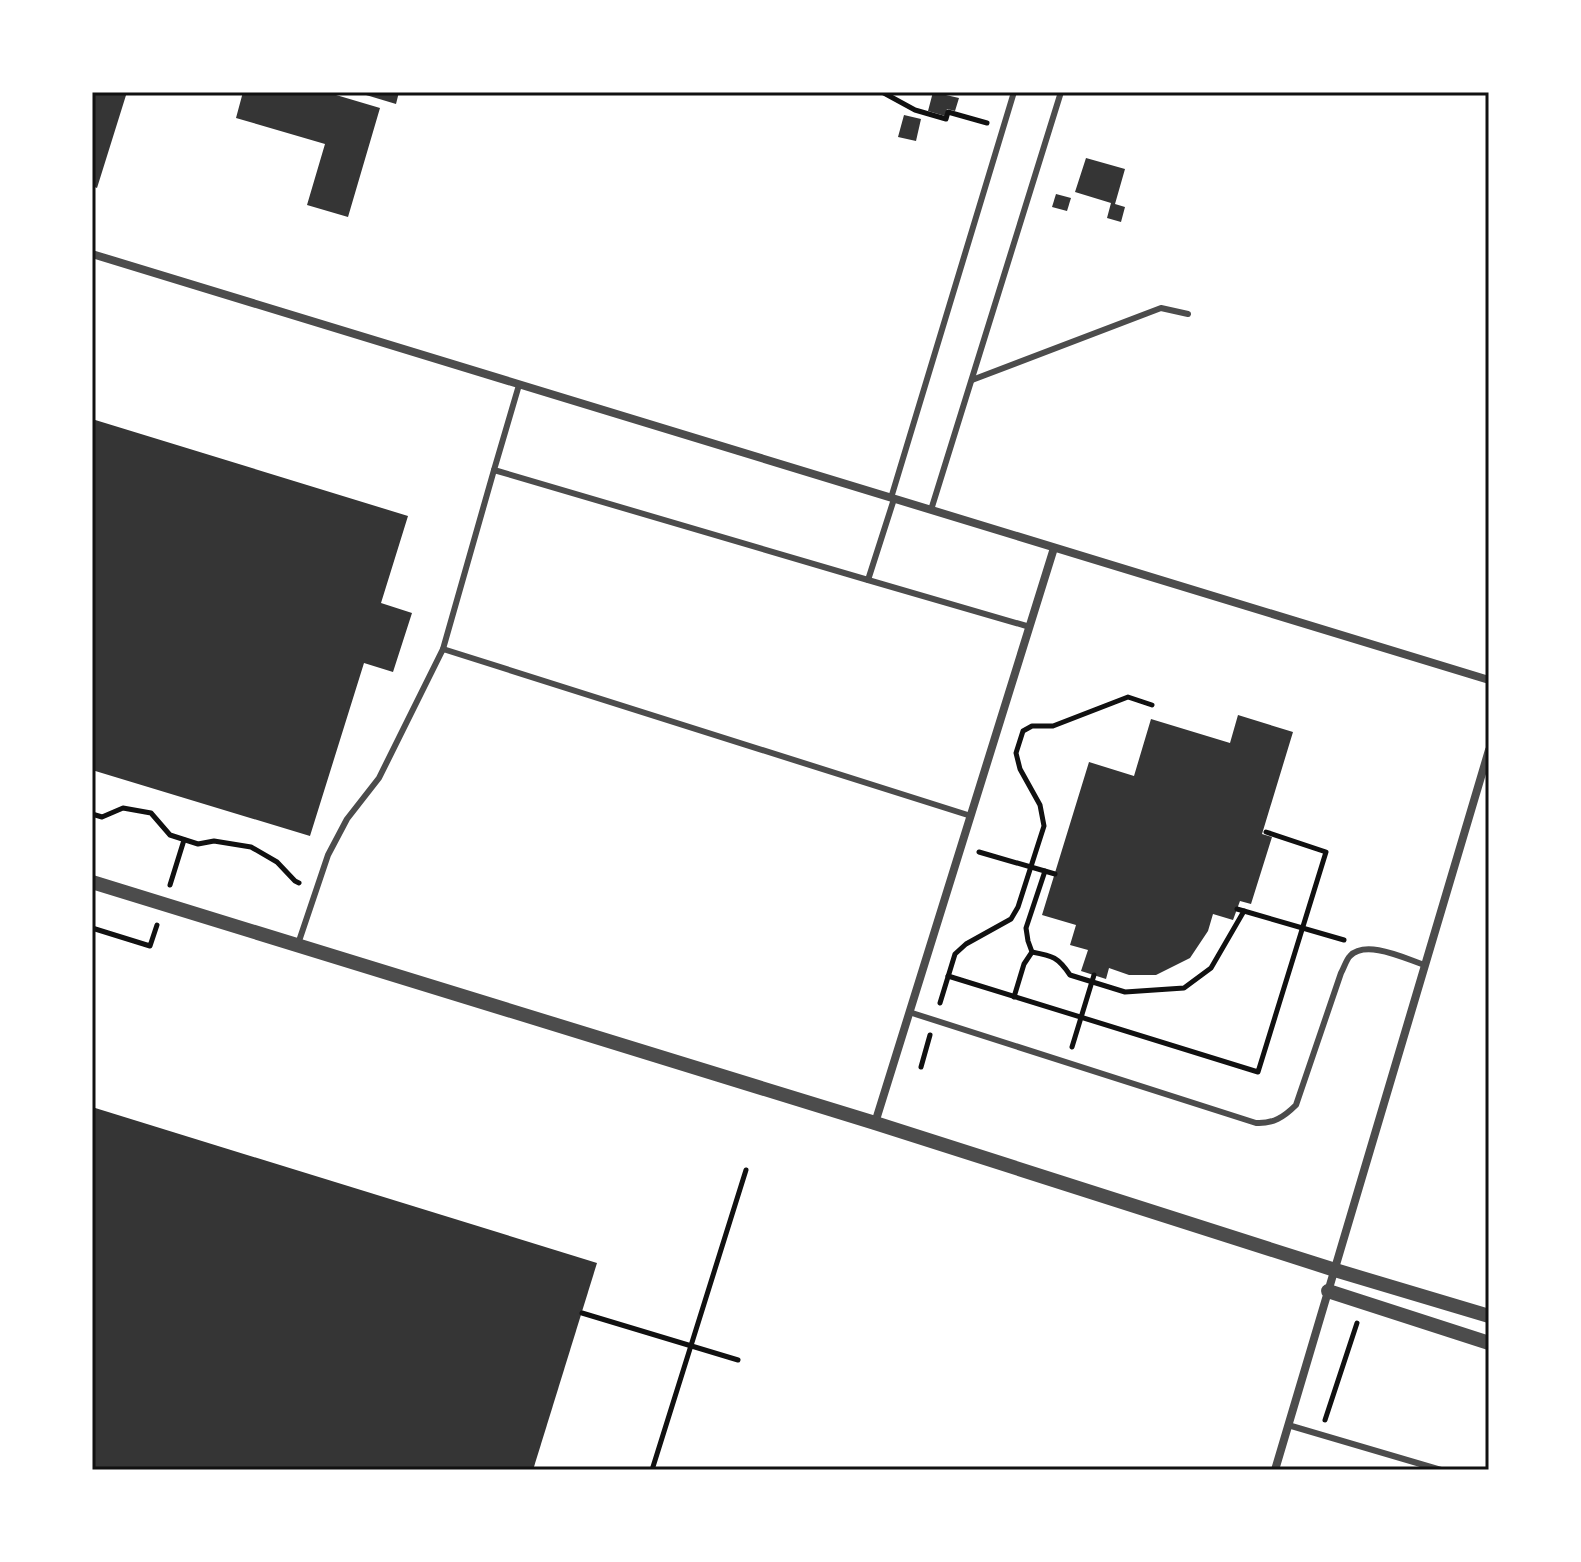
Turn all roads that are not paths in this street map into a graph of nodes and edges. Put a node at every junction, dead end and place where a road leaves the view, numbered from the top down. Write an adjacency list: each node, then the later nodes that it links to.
1 (1061, 92): 5 (lane)
2 (1013, 93): 8 (lane)
3 (92, 254): 6 (street)
4 (1188, 314): 5 (lane)
5 (972, 380): 9 (lane)
6 (519, 385): 7 (lane); 8 (street)
7 (494, 470): 11 (lane); 13 (lane)
8 (893, 498): 9 (street); 11 (lane)
9 (931, 510): 10 (street)
10 (1054, 548): 12 (street); 14 (street)
11 (868, 580): 12 (lane)
12 (1030, 627): 16 (street)
13 (443, 649): 16 (lane); 18 (lane)
14 (1489, 680)
15 (1489, 750): 19 (street)
16 (971, 816): 20 (street)
17 (92, 882): 18 (street)
18 (298, 945): 21 (street)
19 (1425, 965): 20 (lane); 22 (street)
20 (909, 1012): 21 (street)
21 (875, 1123): 22 (street)
22 (1335, 1270): 23 (street); 24 (street)
23 (1328, 1291): 25 (street); 26 (street)
24 (1489, 1316)
25 (1489, 1343)
26 (1288, 1425): 27 (street); 28 (lane)
27 (1275, 1470)
28 (1441, 1470)

